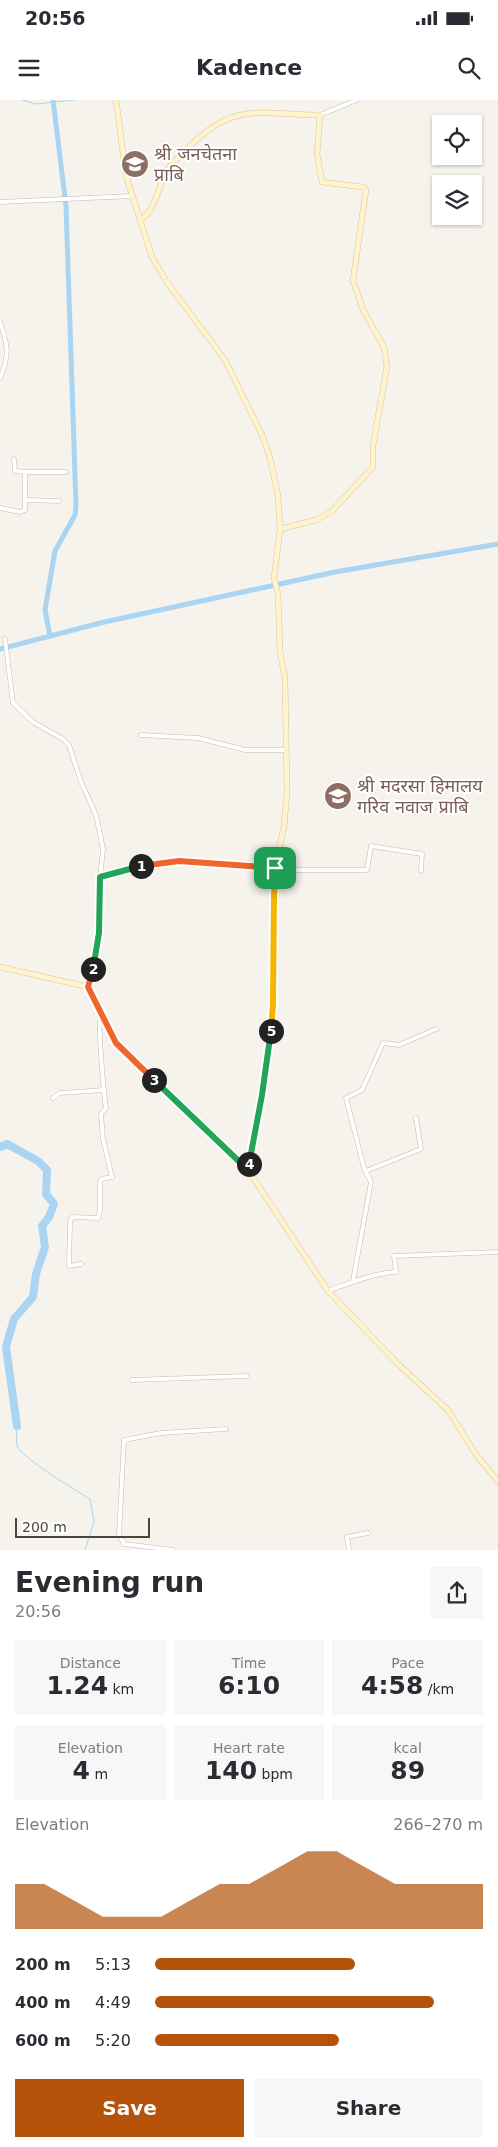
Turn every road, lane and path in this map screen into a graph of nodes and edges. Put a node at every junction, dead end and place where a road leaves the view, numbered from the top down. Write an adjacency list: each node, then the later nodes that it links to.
1 (116, 100): 4 (street)
2 (357, 100): 3 (street)
3 (320, 115): 6 (street); 15 (street)
4 (132, 196): 5 (street); 6 (street)
5 (0, 202)
6 (140, 220): 15 (street)
7 (0, 322): 8 (street)
8 (0, 378)
9 (14, 459): 10 (street)
10 (25, 472): 11 (street); 12 (street)
11 (66, 472)
12 (25, 500): 13 (street); 14 (street)
13 (59, 500)
14 (0, 508)
15 (280, 529): 18 (street)
16 (5, 641): 21 (street)
17 (141, 734): 18 (street)
18 (286, 750): 19 (street)
19 (275, 869): 20 (street); 21 (street); 29 (street)
20 (421, 871)
21 (100, 877): 23 (street)
22 (0, 967): 23 (street)
23 (88, 987): 24 (street)
24 (101, 1015): 26 (street); 29 (street)
25 (436, 1029): 30 (street)
26 (104, 1090): 27 (street); 32 (street)
27 (53, 1098)
28 (416, 1118): 30 (street)
29 (248, 1170): 34 (street)
30 (366, 1172): 33 (street)
31 (498, 1252): 33 (street)
32 (80, 1264)
33 (354, 1282): 34 (street)
34 (328, 1291): 38 (street)
35 (247, 1376): 36 (street)
36 (132, 1380)
37 (226, 1429): 40 (street)
38 (498, 1481)
39 (368, 1533): 41 (street)
40 (173, 1550)
41 (349, 1550)

